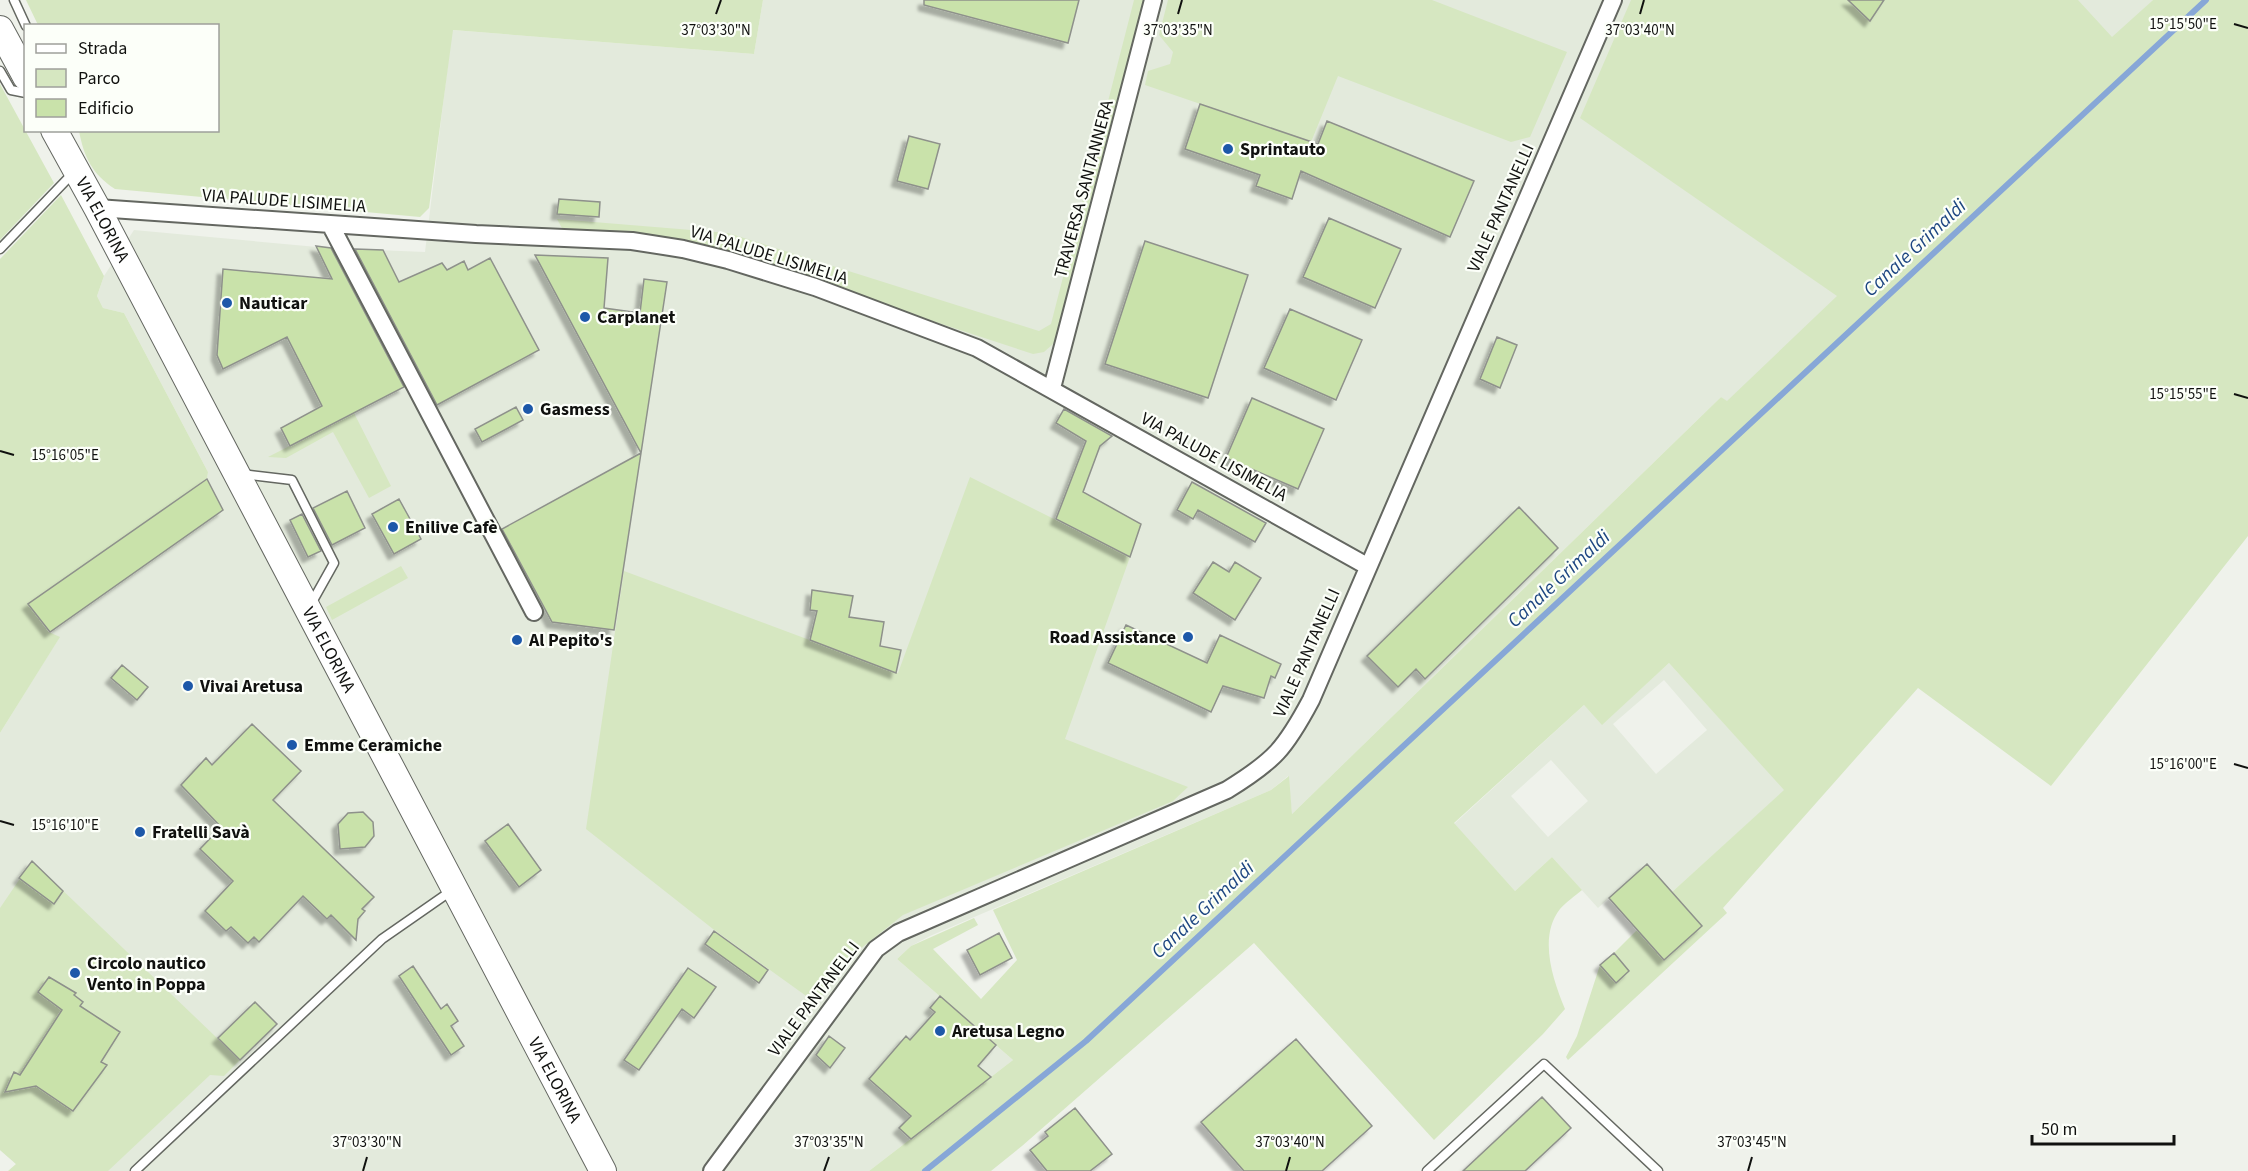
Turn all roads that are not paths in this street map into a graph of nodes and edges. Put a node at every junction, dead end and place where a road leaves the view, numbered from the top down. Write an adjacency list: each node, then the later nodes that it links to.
1 (14, 0): 4 (lane)
2 (1153, 0): 14 (street, TRAVERSA SANTANNERA)
3 (1613, 0): 16 (street, VIALE PANTANELLI)
4 (25, 24)
5 (0, 29): 7 (main road)
6 (0, 71): 8 (lane)
7 (24, 73)
8 (24, 93)
9 (60, 136): 10 (main road, VIA ELORINA)
10 (75, 171): 11 (main road, VIA ELORINA); 13 (lane)
11 (97, 208): 12 (street, VIA PALUDE LISIMELIA); 15 (main road, VIA ELORINA)
12 (330, 224): 14 (street, VIA PALUDE LISIMELIA); 18 (street)
13 (0, 249)
14 (1052, 388): 16 (street, VIA PALUDE LISIMELIA)
15 (236, 473): 17 (main road, VIA ELORINA); 17 (lane)
16 (1367, 566): 22 (street, VIALE PANTANELLI)
17 (308, 610): 19 (main road, VIA ELORINA)
18 (534, 612)
19 (454, 889): 20 (lane); 21 (main road, VIA ELORINA)
20 (135, 1171)
21 (603, 1171)
22 (712, 1171)
23 (1426, 1171): 24 (lane)
24 (1658, 1171)

